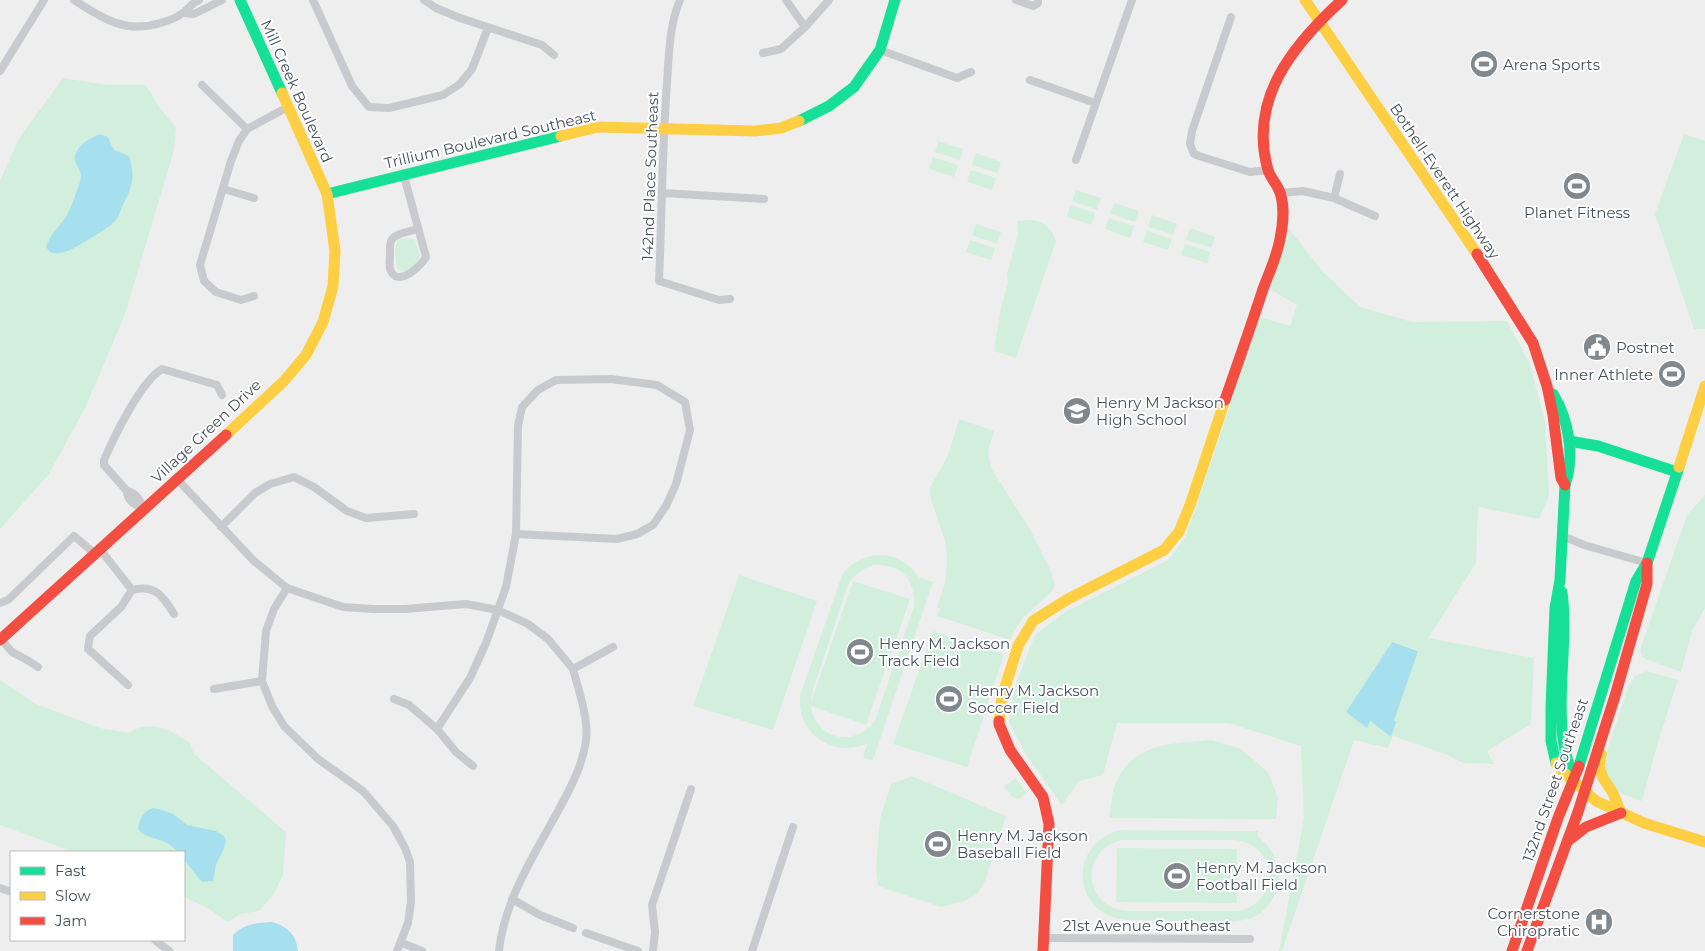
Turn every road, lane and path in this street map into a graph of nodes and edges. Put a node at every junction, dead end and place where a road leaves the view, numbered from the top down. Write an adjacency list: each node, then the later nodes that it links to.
1 (44, 0): 25 (street)
2 (74, 0): 17 (street)
3 (199, 0): 17 (street)
4 (222, 0): 17 (street)
5 (240, 0): 31 (street, Mill Creek Boulevard)
6 (313, 0): 21 (street)
7 (424, 0): 21 (street)
8 (680, 0): 32 (street, 142nd Place Southeast)
9 (786, 0): 20 (street)
10 (829, 0): 20 (street)
11 (895, 0): 22 (street, Trillium Boulevard Southeast)
12 (1016, 0): 13 (street)
13 (1038, 0)
14 (1132, 0): 30 (street)
15 (1305, 0): 19 (street, Bothell-Everett Highway)
16 (1342, 0): 19 (street)
17 (184, 13)
18 (1230, 17): 35 (street)
19 (1318, 21): 35 (street); 49 (street, Bothell-Everett Highway)
20 (805, 27): 23 (street)
21 (488, 28): 24 (street)
22 (880, 50): 27 (street); 32 (street, Trillium Boulevard Southeast)
23 (763, 53)
24 (554, 55)
25 (2, 61): 26 (street)
26 (0, 71)
27 (971, 72)
28 (1030, 80): 30 (street)
29 (202, 85): 33 (street)
30 (1095, 103): 34 (street)
31 (288, 107): 33 (street); 40 (street, Mill Creek Boulevard)
32 (664, 128): 37 (street, Trillium Boulevard Southeast); 41 (street, 142nd Place Southeast)
33 (248, 129): 38 (street)
34 (1076, 160)
35 (1268, 170): 39 (street)
36 (1340, 174): 43 (street)
37 (404, 176): 40 (street, Trillium Boulevard Southeast); 46 (street)
38 (223, 189): 42 (street); 47 (street)
39 (1280, 193): 43 (street); 90 (street)
40 (327, 194): 55 (street, Village Green Drive)
41 (663, 194): 44 (street); 48 (street, 142nd Place Southeast)
42 (254, 198)
43 (1334, 198): 45 (street)
44 (764, 199)
45 (1375, 216)
46 (418, 229): 46 (street)
47 (254, 296)
48 (730, 299)
49 (1547, 386): 52 (street, Bothell-Everett Highway); 53 (street, Bothell-Everett Highway)
50 (1705, 386): 54 (street, 132nd Street Southeast)
51 (222, 395): 57 (street)
52 (1553, 415): 53 (street); 56 (street, Bothell-Everett Highway)
53 (1569, 441): 54 (street); 56 (street, Bothell-Everett Highway)
54 (1677, 472): 63 (street, 132nd Street Southeast)
55 (177, 479): 57 (street, Village Green Drive); 59 (street)
56 (1565, 485): 61 (street, Bothell-Everett Highway)
57 (144, 508): 62 (street, Village Green Drive)
58 (414, 514): 59 (street)
59 (221, 527): 64 (street)
60 (516, 534): 60 (street); 67 (street)
61 (1563, 536): 63 (street); 80 (street, Bothell-Everett Highway)
62 (96, 551): 65 (street); 66 (street); 69 (street, Village Green Drive)
63 (1647, 563): 78 (street, 132nd Street Southeast); 80 (street, 132nd Street Southeast)
64 (287, 588): 67 (street); 73 (street)
65 (132, 590): 68 (street); 74 (street)
66 (0, 603)
67 (498, 610): 72 (street); 77 (street)
68 (174, 614)
69 (0, 639): 71 (street)
70 (613, 647): 72 (street)
71 (38, 667)
72 (573, 669): 87 (street)
73 (262, 681): 75 (street); 93 (street)
74 (128, 685)
75 (214, 689)
76 (394, 699): 77 (street)
77 (437, 729): 79 (street)
78 (1603, 733): 82 (street, 132nd Street Southeast); 83 (street)
79 (473, 766)
80 (1574, 780): 82 (street, Bothell-Everett Highway); 102 (street, 132nd Street Southeast)
81 (691, 789): 99 (street)
82 (1585, 791): 83 (street, Bothell-Everett Highway); 86 (street, 132nd Street Southeast)
83 (1621, 813): 85 (street, Bothell-Everett Highway); 86 (street)
84 (793, 827): 100 (street)
85 (1705, 842)
86 (1566, 843): 103 (street, 132nd Street Southeast)
87 (512, 899): 88 (street); 97 (street)
88 (573, 928)
89 (586, 933): 98 (street)
90 (1043, 938): 91 (street, 21st Avenue Southeast); 101 (street)
91 (1250, 939)
92 (156, 941): 94 (street)
93 (402, 943): 95 (street); 96 (street)
94 (169, 951)
95 (397, 951)
96 (422, 951)
97 (498, 951)
98 (638, 951)
99 (653, 951)
100 (752, 951)
101 (1043, 951)
102 (1512, 951)
103 (1527, 951)

